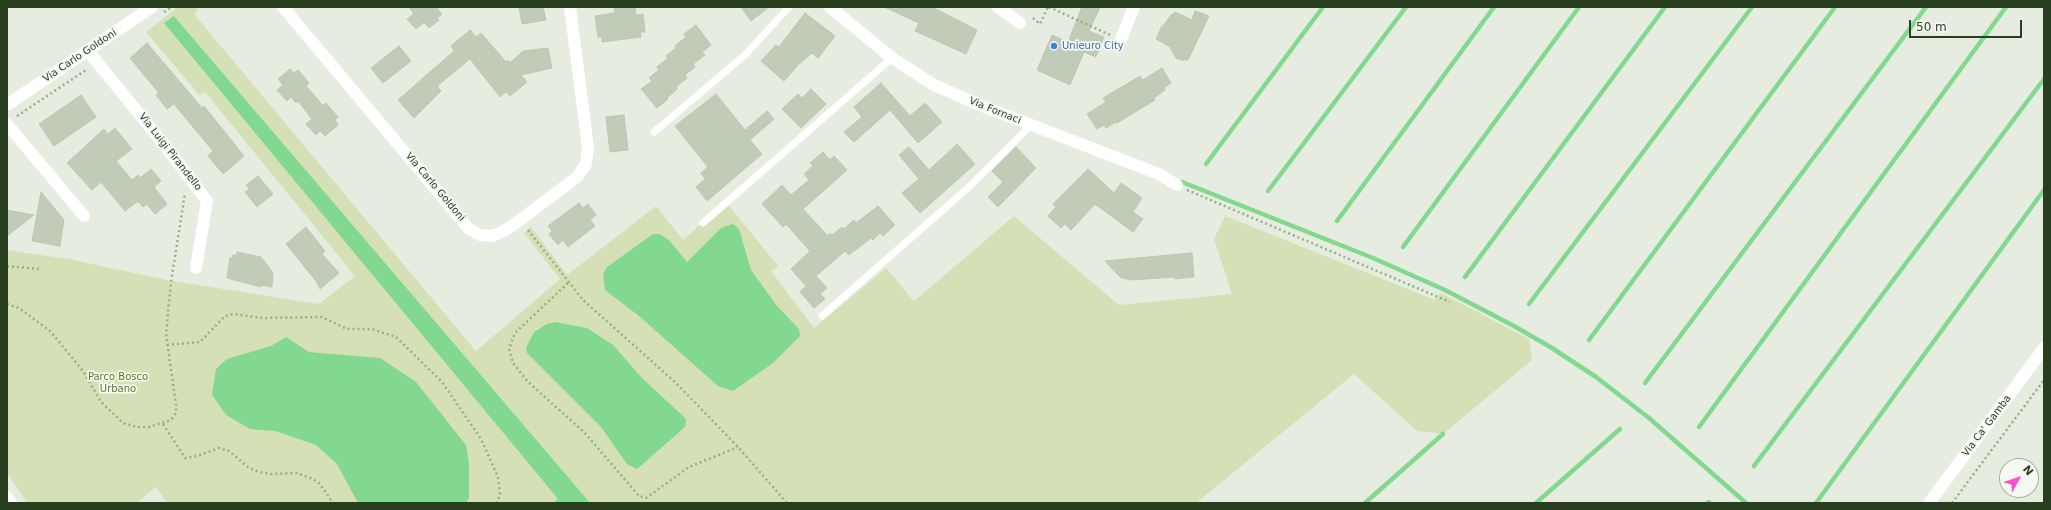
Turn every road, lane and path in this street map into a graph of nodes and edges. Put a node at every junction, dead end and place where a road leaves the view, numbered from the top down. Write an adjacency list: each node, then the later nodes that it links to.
1 (152, 7): 12 (street, Via Carlo Goldoni)
2 (283, 7): 23 (street, Via Carlo Goldoni)
3 (570, 7): 23 (street, Via Carlo Goldoni)
4 (789, 7): 19 (lane)
5 (830, 7): 13 (street, Via Fornaci)
6 (998, 7): 9 (street)
7 (1048, 7): 10 (path); 11 (path)
8 (1134, 7): 11 (street)
9 (1020, 23)
10 (1040, 24)
11 (1121, 40)
12 (88, 51): 16 (street, Via Carlo Goldoni); 26 (street, Via Luigi Pirandello)
13 (892, 58): 18 (street, Via Fornaci); 24 (lane)
14 (86, 70): 15 (path)
15 (91, 77)
16 (7, 105)
17 (7, 124): 22 (street)
18 (1031, 125): 20 (street, Via Fornaci); 31 (lane)
19 (654, 132)
20 (1177, 185): 29 (path)
21 (180, 188): 32 (path)
22 (84, 216)
23 (520, 220): 28 (path)
24 (703, 223)
25 (7, 266): 27 (path)
26 (196, 268)
27 (39, 269)
28 (568, 283): 36 (path); 36 (path)
29 (1450, 302)
30 (7, 304): 35 (path)
31 (822, 316)
32 (167, 345): 35 (path); 40 (path)
33 (2044, 348): 42 (street, Via Ca' Gamba)
34 (2044, 380): 43 (path)
35 (162, 424): 39 (path)
36 (738, 447): 41 (path)
37 (7, 498): 38 (street)
38 (11, 503)
39 (333, 503)
40 (497, 503)
41 (787, 503)
42 (1929, 503)
43 (1952, 503)

